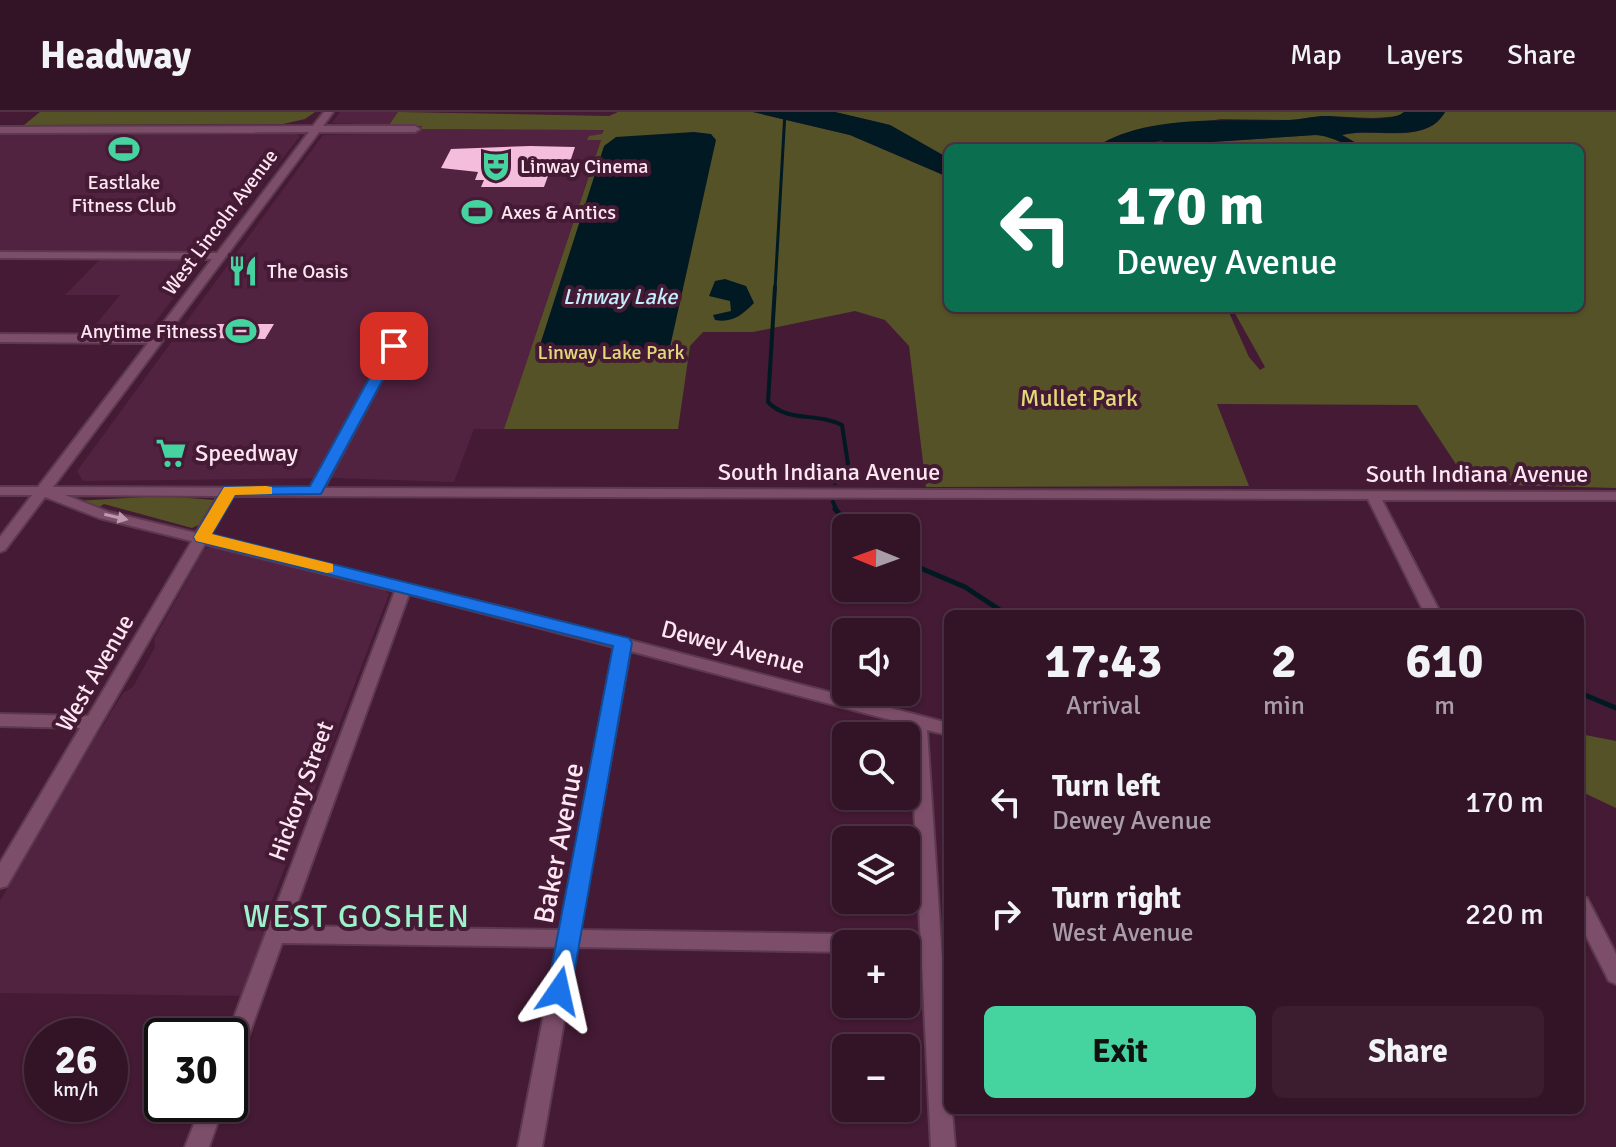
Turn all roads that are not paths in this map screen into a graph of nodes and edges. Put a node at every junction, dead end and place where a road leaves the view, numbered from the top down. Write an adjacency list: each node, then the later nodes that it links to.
1 (329, 112): 2 (street, West Lincoln Avenue)
2 (316, 129): 3 (street); 4 (street); 6 (street, West Lincoln Avenue)
3 (415, 129)
4 (0, 130)
5 (0, 255): 6 (street)
6 (219, 256): 8 (street, West Lincoln Avenue)
7 (0, 338): 8 (street)
8 (157, 339): 13 (street, West Lincoln Avenue)
9 (394, 346): 12 (street)
10 (229, 490): 12 (street, South Indiana Avenue); 13 (street, South Indiana Avenue); 16 (street, West Avenue)
11 (0, 491): 13 (street, South Indiana Avenue)
12 (315, 491): 14 (street, South Indiana Avenue)
13 (42, 492): 16 (street, Dewey Avenue, one-way to 16); 17 (street, West Lincoln Avenue)
14 (1373, 495): 15 (street, South Indiana Avenue); 19 (street)
15 (1616, 496)
16 (202, 537): 18 (street, Dewey Avenue); 23 (street, West Avenue)
17 (0, 547)
18 (404, 587): 20 (street, Dewey Avenue); 27 (street, Hickory Street)
19 (1431, 610)
20 (623, 643): 22 (street, Dewey Avenue); 28 (street, Baker Avenue)
21 (0, 720): 23 (street)
22 (918, 721): 24 (street, Dewey Avenue); 31 (street)
23 (94, 722): 25 (street, West Avenue)
24 (944, 728)
25 (0, 880)
26 (1584, 912): 32 (street)
27 (276, 934): 28 (street); 33 (street, Hickory Street)
28 (569, 938): 29 (street); 36 (street, Baker Avenue)
29 (832, 943)
30 (920, 945): 31 (street)
31 (931, 945): 37 (street)
32 (1616, 975)
33 (245, 1018)
34 (206, 1122): 35 (street)
35 (197, 1147)
36 (530, 1147)
37 (943, 1147)

